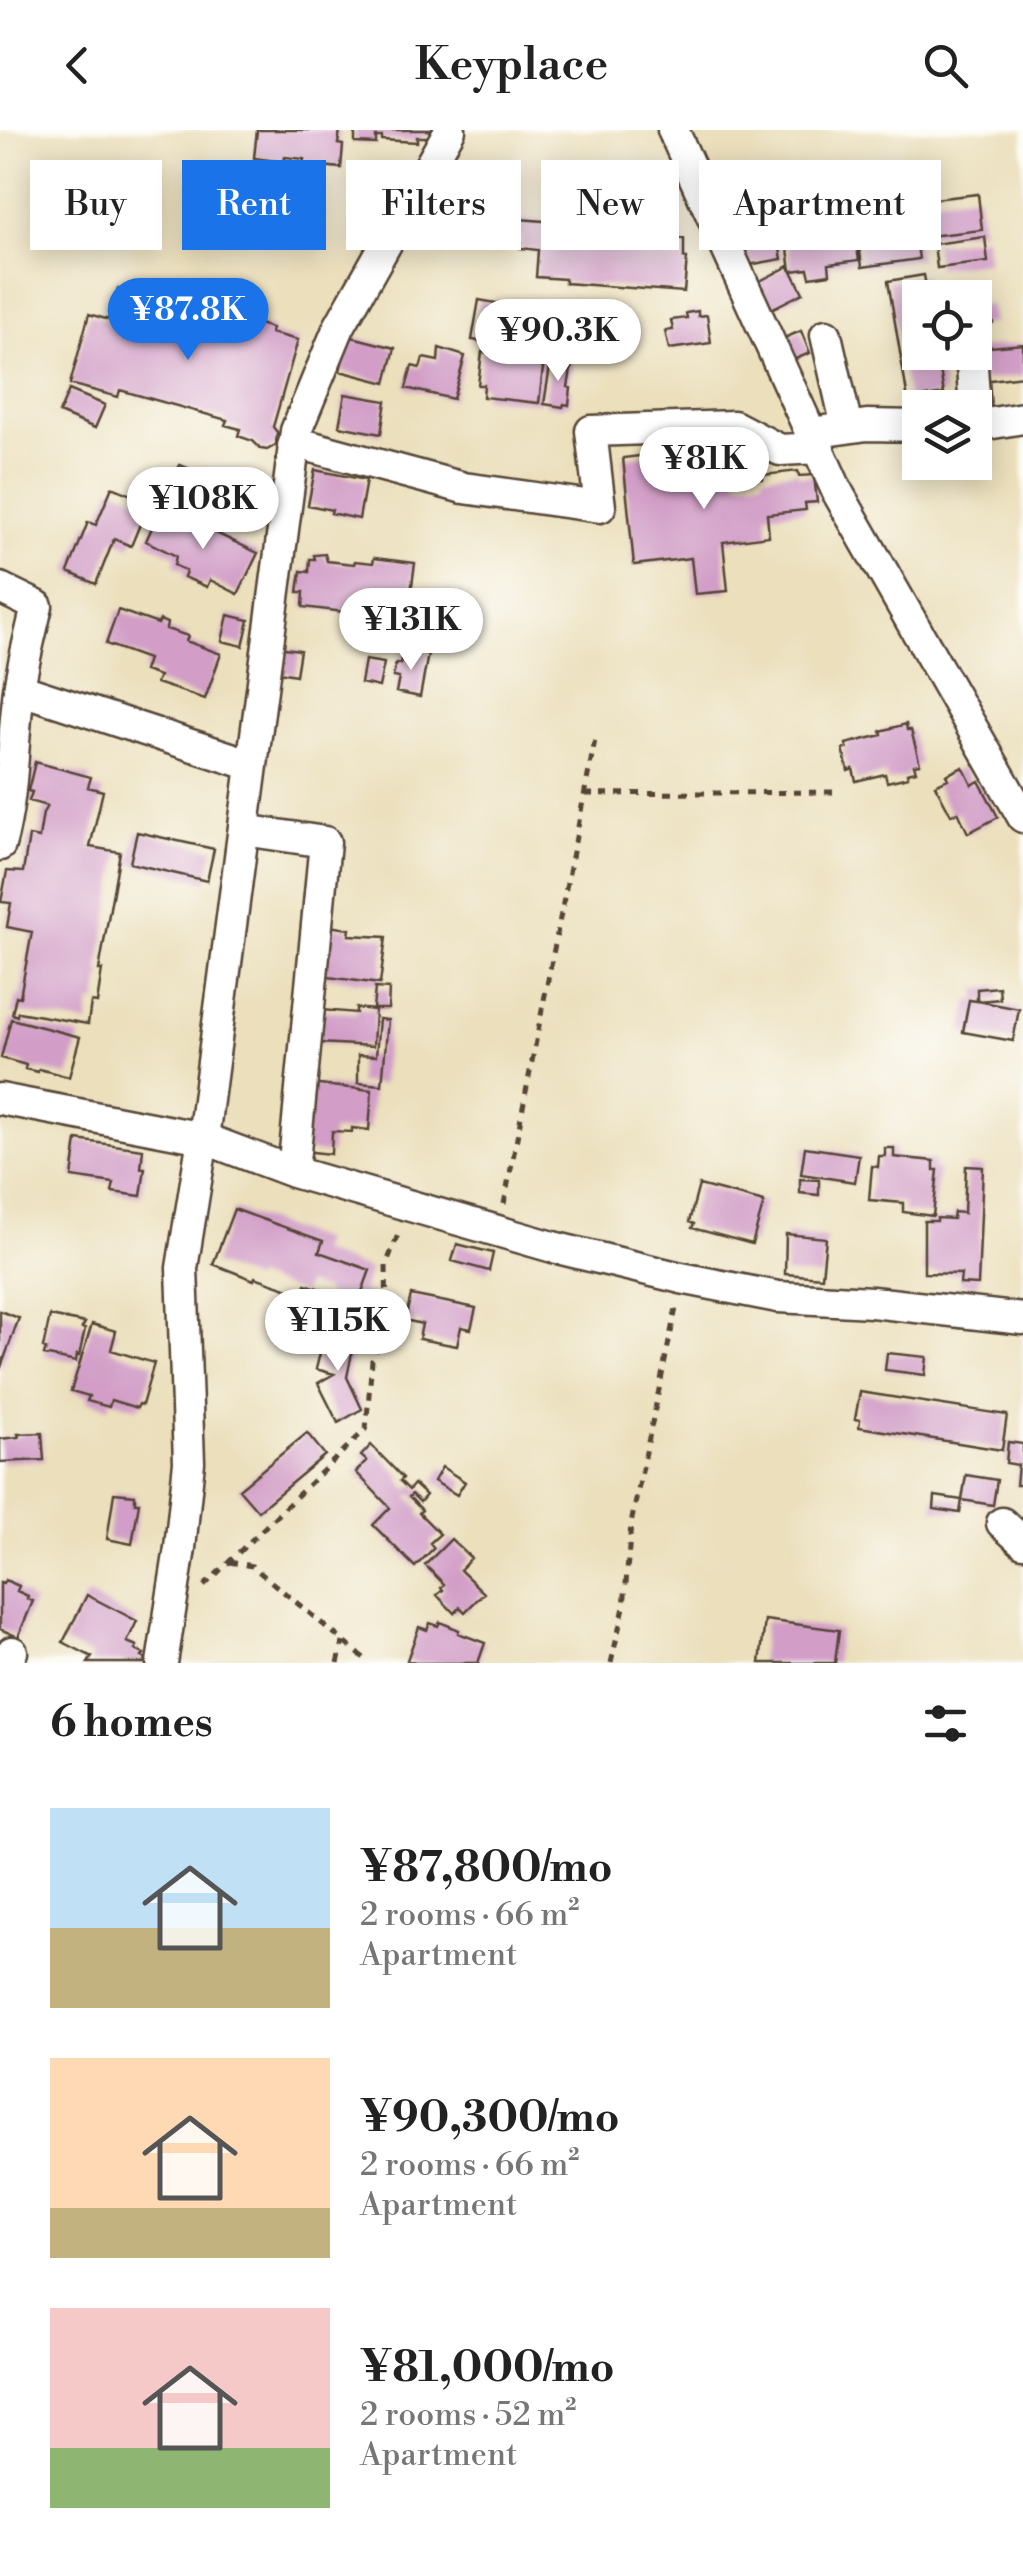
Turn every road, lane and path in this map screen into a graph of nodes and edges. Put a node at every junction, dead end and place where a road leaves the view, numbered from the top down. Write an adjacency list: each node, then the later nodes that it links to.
1 (450, 130): 9 (street)
2 (673, 130): 8 (street)
3 (826, 335): 7 (street)
4 (1023, 418): 5 (street)
5 (992, 423)
6 (902, 426): 7 (street)
7 (847, 427): 8 (street)
8 (815, 441): 9 (street); 16 (street)
9 (294, 446): 13 (street)
10 (0, 588): 11 (street)
11 (19, 689): 13 (street); 18 (street)
12 (596, 740): 15 (path)
13 (252, 765): 17 (street)
14 (838, 792): 15 (path)
15 (585, 794): 23 (path)
16 (1023, 817)
17 (244, 830): 20 (street); 21 (street)
18 (0, 845)
19 (0, 1099): 20 (street)
20 (204, 1138): 21 (street); 27 (street)
21 (292, 1172): 22 (street)
22 (409, 1206): 23 (street); 26 (path)
23 (499, 1232): 24 (street)
24 (681, 1278): 25 (street); 32 (path)
25 (1023, 1318)
26 (229, 1562): 27 (path); 28 (path)
27 (172, 1604): 30 (street)
28 (344, 1640): 29 (path); 31 (path)
29 (364, 1658)
30 (162, 1663)
31 (338, 1663)
32 (610, 1663)

